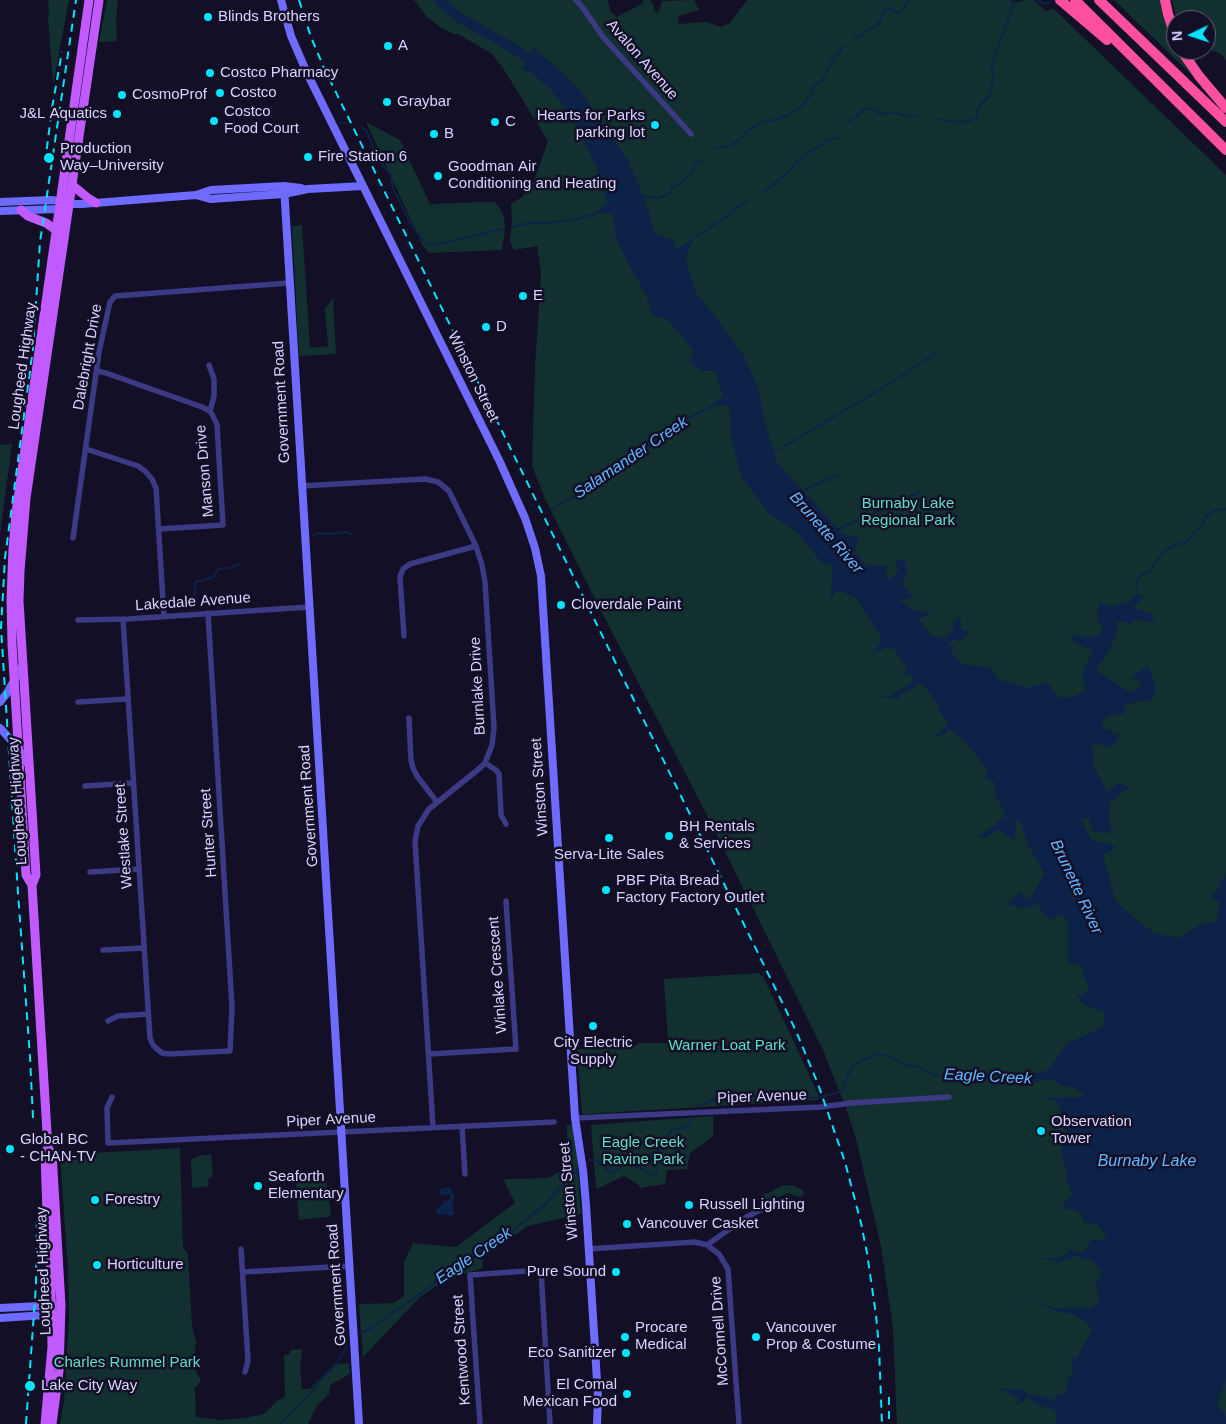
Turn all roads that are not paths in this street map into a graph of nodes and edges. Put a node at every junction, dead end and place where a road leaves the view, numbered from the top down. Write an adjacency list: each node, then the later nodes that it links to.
1 (89, 0): 19 (main road, Lougheed Highway)
2 (99, 0): 14 (main road, Lougheed Highway)
3 (281, 0): 15 (street, Winston Street)
4 (576, 0): 12 (street, Avalon Avenue)
5 (1060, 0): 9 (highway)
6 (1075, 0): 9 (highway)
7 (1099, 0): 11 (highway)
8 (1188, 60): 10 (highway)
9 (1135, 61): 13 (highway)
10 (1226, 108)
11 (1226, 122)
12 (691, 134)
13 (1226, 150)
14 (72, 185): 18 (main road); 19 (main road, Lougheed Highway)
15 (363, 186): 16 (street); 64 (street, Winston Street)
16 (284, 190): 18 (street); 23 (street, Government Road)
17 (0, 202): 19 (street)
18 (96, 203): 19 (street)
19 (63, 205): 20 (street); 22 (main road, Lougheed Highway); 38 (main road, Lougheed Highway)
20 (20, 210): 21 (street); 22 (main road)
21 (0, 211)
22 (56, 230): 39 (main road, Lougheed Highway)
23 (289, 283): 25 (street, Dalebright Drive); 28 (street, Government Road)
24 (209, 365): 26 (street)
25 (97, 372): 26 (street, Manson Drive); 27 (street, Dalebright Drive)
26 (210, 411): 29 (street, Manson Drive)
27 (86, 449): 29 (street); 30 (street, Dalebright Drive)
28 (301, 486): 31 (street, Burnlake Drive); 32 (street, Government Road)
29 (159, 529): 34 (street)
30 (73, 538)
31 (476, 546): 37 (street); 46 (street, Burnlake Drive)
32 (309, 607): 33 (street, Lakedale Avenue); 68 (street, Government Road)
33 (208, 614): 34 (street, Lakedale Avenue); 60 (street, Hunter Street)
34 (164, 617): 35 (street, Lakedale Avenue)
35 (124, 619): 36 (street, Lakedale Avenue); 40 (street, Westlake Street)
36 (78, 620)
37 (404, 636)
38 (23, 665): 39 (street); 47 (main road, Lougheed Highway)
39 (14, 680): 41 (street); 45 (main road, Lougheed Highway)
40 (128, 699): 42 (street); 48 (street, Westlake Street)
41 (0, 702)
42 (78, 702)
43 (409, 718): 50 (street)
44 (0, 728): 45 (street)
45 (18, 748): 47 (street); 54 (main road, Lougheed Highway)
46 (485, 763): 50 (street); 51 (street)
47 (30, 766): 54 (main road, Lougheed Highway)
48 (133, 783): 49 (street); 52 (street, Westlake Street)
49 (85, 786)
50 (437, 802): 61 (street)
51 (506, 824)
52 (139, 868): 53 (street); 56 (street, Westlake Street)
53 (90, 872)
54 (32, 885): 69 (main road, Lougheed Highway)
55 (506, 901): 61 (street, Winlake Crescent)
56 (144, 948): 57 (street); 58 (street, Westlake Street)
57 (103, 950)
58 (148, 1014): 59 (street); 60 (street, Westlake Street)
59 (108, 1021)
60 (157, 1049)
61 (428, 1054): 67 (street)
62 (112, 1097): 68 (street, Piper Avenue)
63 (949, 1097): 64 (street, Piper Avenue)
64 (575, 1118): 75 (street, Winston Street)
65 (554, 1122): 66 (street, Piper Avenue)
66 (462, 1126): 67 (street, Piper Avenue); 70 (street)
67 (433, 1127): 68 (street, Piper Avenue)
68 (342, 1132): 76 (street, Government Road)
69 (48, 1149): 72 (main road, Lougheed Highway); 80 (main road, Lougheed Highway)
70 (465, 1174)
71 (788, 1206): 73 (street)
72 (47, 1215): 78 (main road); 80 (main road, Lougheed Highway)
73 (707, 1245): 75 (street); 89 (street, McConnell Drive)
74 (241, 1249): 77 (street)
75 (588, 1249): 88 (street, Winston Street)
76 (350, 1266): 77 (street); 85 (street, Government Road)
77 (243, 1272): 82 (street)
78 (42, 1306): 79 (street); 80 (street)
79 (0, 1308)
80 (57, 1310): 81 (street); 83 (main road, Lougheed Highway); 84 (main road, Lougheed Highway)
81 (0, 1318)
82 (244, 1372)
83 (45, 1424)
84 (52, 1424)
85 (359, 1424)
86 (480, 1424): 87 (street, Kentwood Street)
87 (550, 1424)
88 (597, 1424)
89 (739, 1424)

